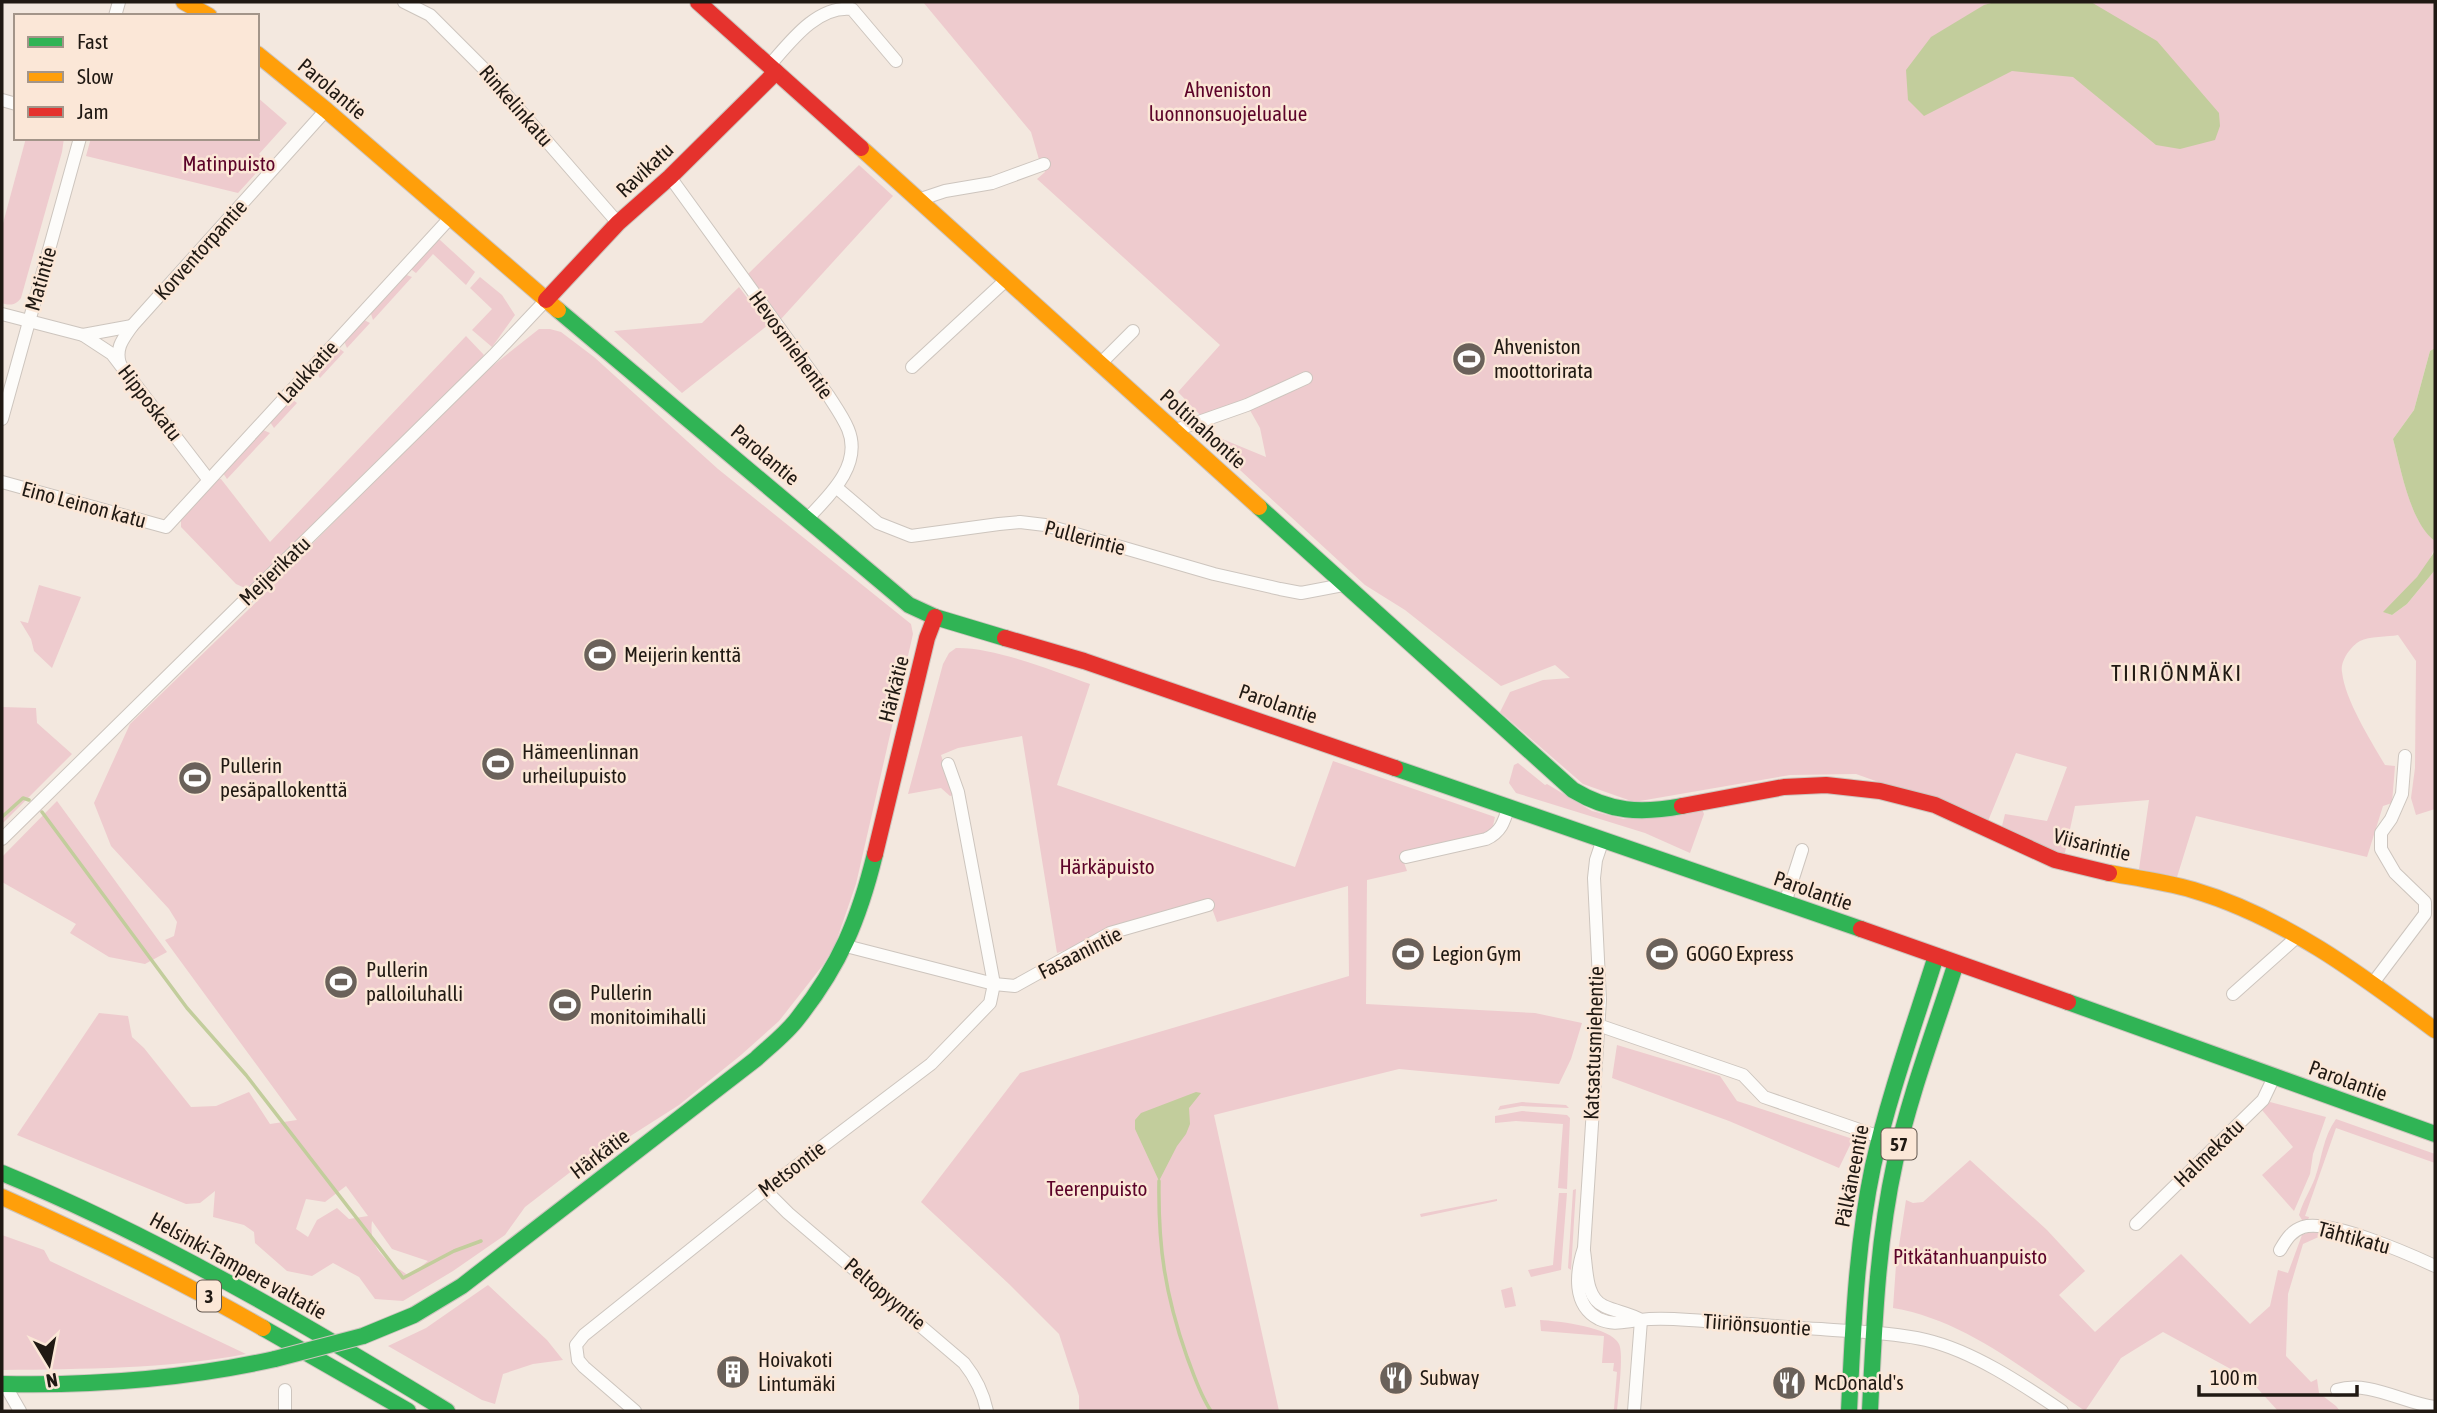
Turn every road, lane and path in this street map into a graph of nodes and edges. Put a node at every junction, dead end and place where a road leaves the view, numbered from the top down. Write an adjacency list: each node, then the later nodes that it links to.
1 (404, 2): 14 (street, Rinkelinkatu)
2 (698, 2): 7 (main road, Poltinahontie)
3 (192, 3): 4 (main road)
4 (206, 14)
5 (259, 56): 8 (main road, Parolantie)
6 (896, 61): 7 (street)
7 (772, 69): 11 (main road, Ravikatu); 12 (main road, Poltinahontie)
8 (326, 110): 13 (main road, Parolantie); 19 (street, Korventorpantie)
9 (79, 140): 18 (street, Matintie)
10 (1044, 164): 12 (street)
11 (670, 177): 14 (main road, Ravikatu); 30 (street, Hevosmiehentie)
12 (918, 201): 15 (main road, Poltinahontie)
13 (450, 218): 16 (main road, Parolantie); 28 (street, Laukkatie)
14 (618, 223): 16 (main road, Ravikatu)
15 (1006, 280): 23 (main road, Poltinahontie); 24 (street)
16 (545, 300): 31 (main road, Parolantie); 39 (street, Meijerikatu)
17 (2, 314): 18 (street)
18 (29, 321): 21 (street); 26 (street, Matintie)
19 (132, 326): 21 (street); 22 (street, Korventorpantie)
20 (1133, 331): 23 (street)
21 (83, 335): 22 (street, Hipposkatu)
22 (120, 363): 28 (street, Hipposkatu)
23 (1099, 365): 27 (main road, Poltinahontie)
24 (912, 367)
25 (1306, 377): 27 (street)
26 (2, 419)
27 (1173, 431): 33 (main road, Poltinahontie)
28 (208, 479): 32 (street, Laukkatie)
29 (2, 482): 32 (street, Eino Leinon katu)
30 (837, 488): 31 (street, Hevosmiehentie); 33 (street, Pullerintie)
31 (807, 519): 34 (main road, Parolantie)
32 (166, 527)
33 (1343, 585): 37 (main road, Poltinahontie)
34 (935, 618): 38 (main road, Parolantie); 46 (main road, Härkätie)
35 (2404, 756): 49 (street)
36 (948, 764): 50 (street)
37 (1713, 799): 45 (main road, Viisarintie)
38 (1509, 807): 40 (main road, Parolantie); 42 (street)
39 (2, 838)
40 (1603, 839): 43 (main road, Parolantie); 52 (street, Katsastusmiehentie)
41 (1802, 850): 43 (street)
42 (1406, 857)
43 (1785, 903): 47 (main road, Parolantie)
44 (1208, 905): 50 (street, Fasaanintie)
45 (2298, 936): 49 (main road, Viisarintie); 51 (street)
46 (846, 946): 50 (street); 66 (main road, Härkätie, bridge)
47 (1936, 956): 48 (main road, Parolantie); 56 (main road, Pälkäneentie / 57)
48 (1956, 963): 54 (main road, Parolantie); 65 (main road, Pälkäneentie / 57)
49 (2373, 983): 53 (main road, Viisarintie)
50 (994, 984): 58 (street, Metsontie)
51 (2233, 994)
52 (1598, 1025): 56 (street); 63 (street, Katsastusmiehentie)
53 (2435, 1030)
54 (2274, 1077): 55 (main road, Parolantie); 60 (street, Halmekatu)
55 (2435, 1135)
56 (1880, 1137): 64 (main road, Pälkäneentie / 57)
57 (2, 1173): 73 (main road, Helsinki-Tampere valtatie / 3)
58 (765, 1190): 74 (street, Metsontie); 75 (street, Peltopyyntie)
59 (2, 1197): 72 (main road, Helsinki-Tampere valtatie / 3)
60 (2136, 1224)
61 (2280, 1250): 62 (street, Tähtikatu)
62 (2435, 1266)
63 (1641, 1320): 64 (street, Tiiriönsuontie); 76 (street)
64 (1853, 1331): 65 (street, Tiiriönsuontie); 77 (main road, Pälkäneentie / 57)
65 (1873, 1332): 78 (main road, Pälkäneentie / 57); 79 (street, Tiiriönsuontie)
66 (3, 1385): 70 (street)
67 (285, 1390): 71 (street)
68 (2337, 1390): 69 (street)
69 (2435, 1407)
70 (20, 1411)
71 (285, 1411)
72 (408, 1411)
73 (447, 1411)
74 (635, 1411)
75 (987, 1411)
76 (1634, 1411)
77 (1849, 1411)
78 (1870, 1411)
79 (2062, 1411)

